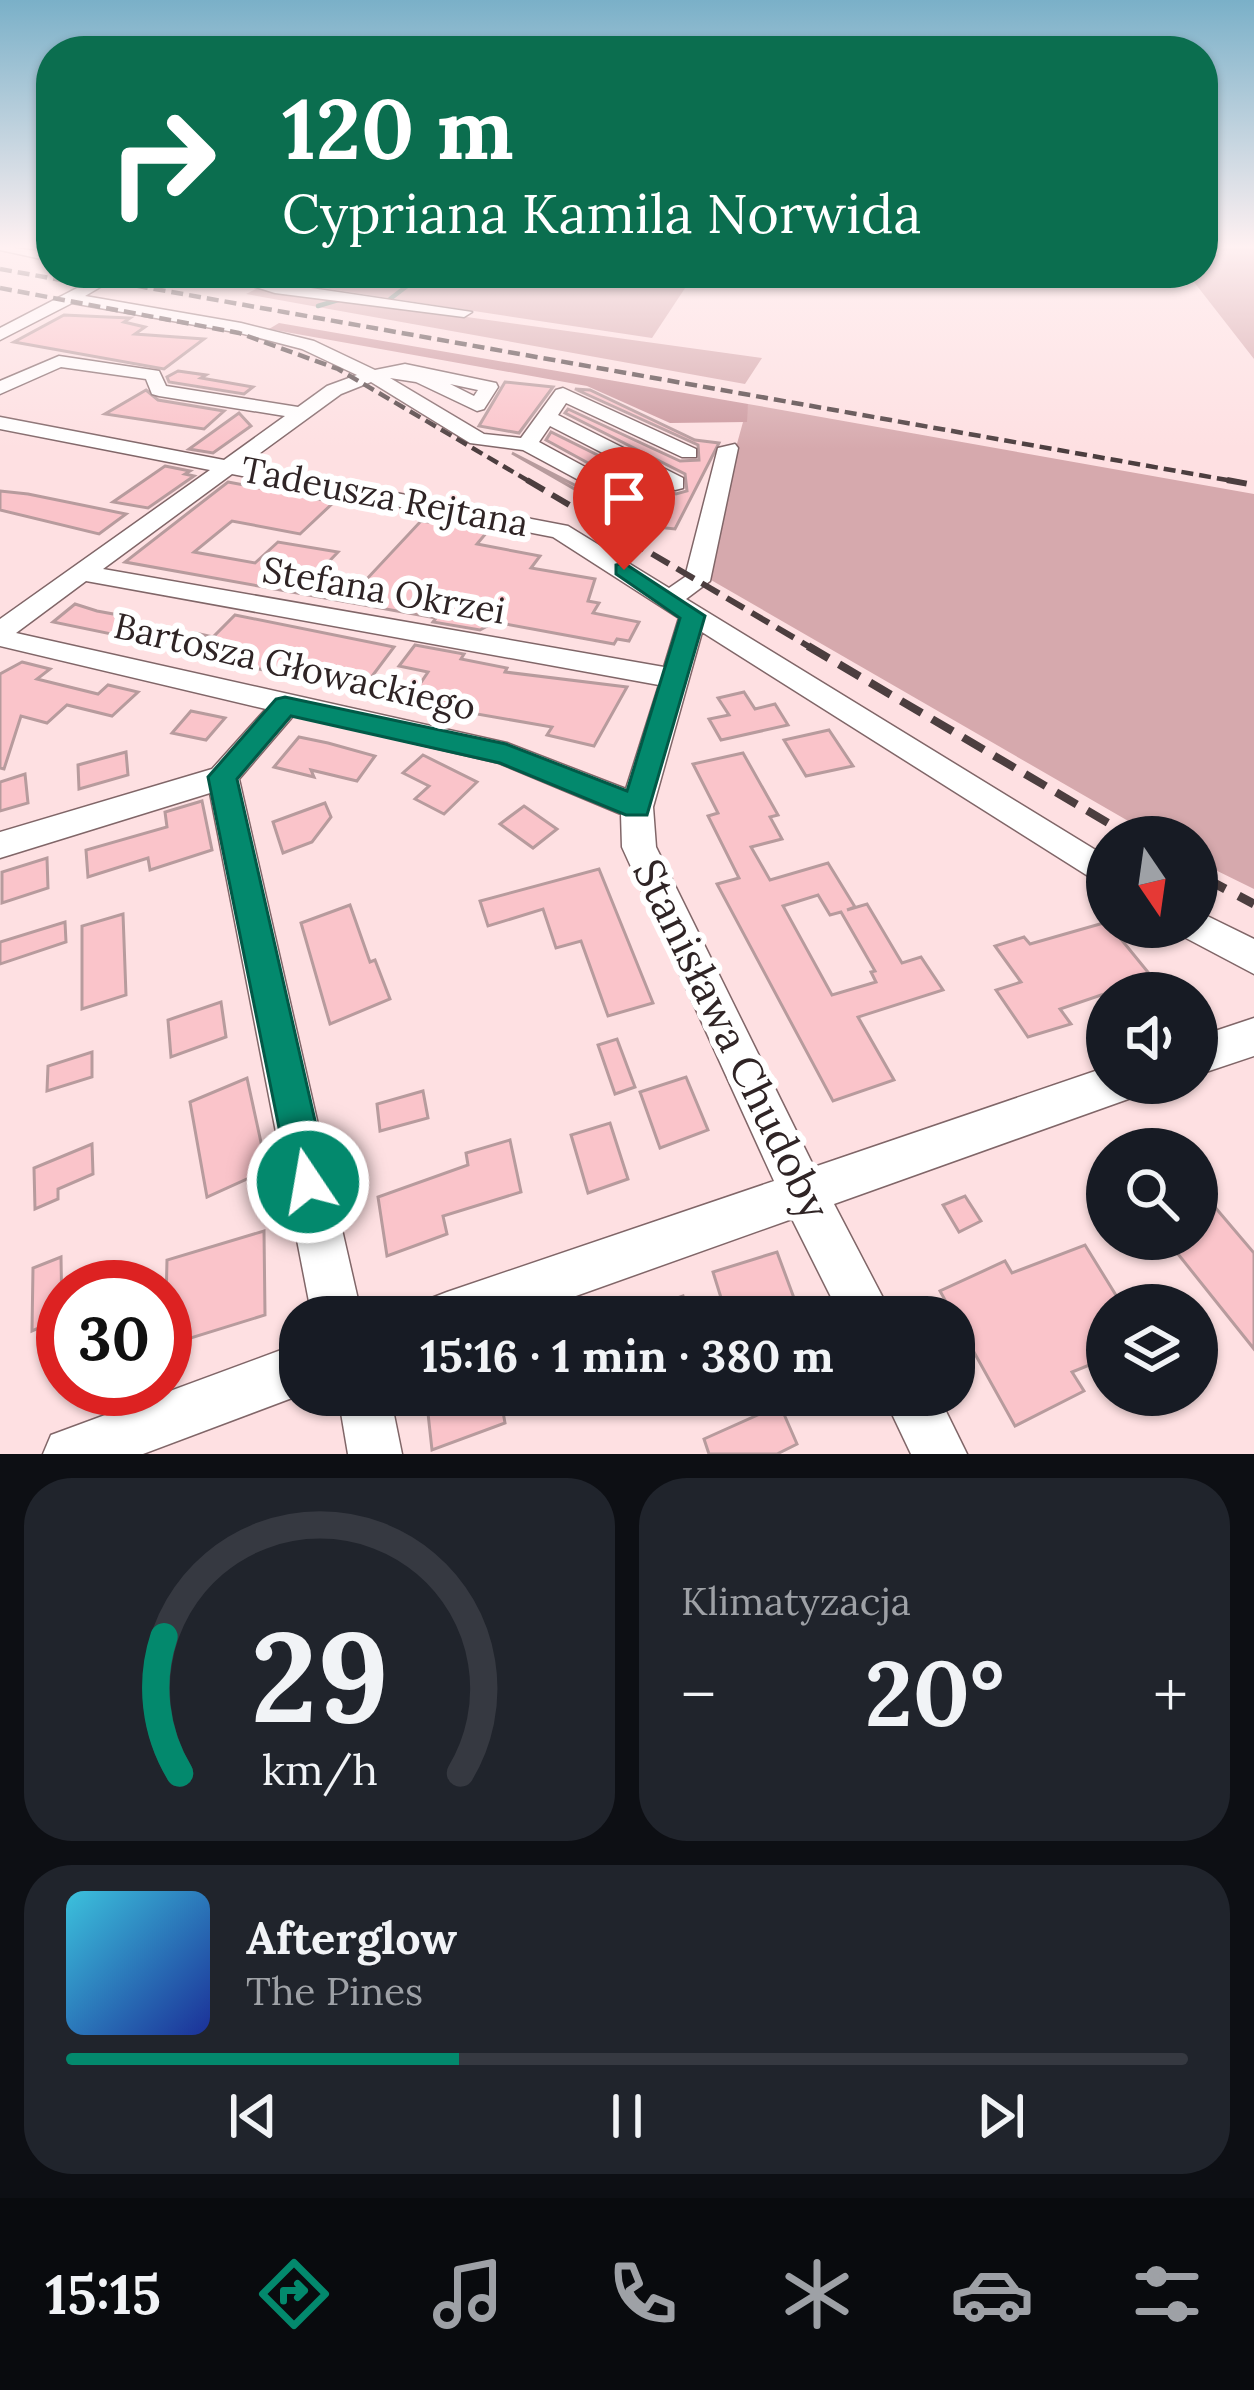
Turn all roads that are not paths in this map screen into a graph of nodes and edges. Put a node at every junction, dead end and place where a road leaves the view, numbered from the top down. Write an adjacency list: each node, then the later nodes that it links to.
1 (37, 314): 4 (street)
2 (123, 314): 5 (street)
3 (144, 314): 7 (street)
4 (5, 329)
5 (205, 334)
6 (405, 370): 7 (street)
7 (374, 376): 9 (street); 12 (street)
8 (0, 388): 9 (street)
9 (299, 413): 15 (street)
10 (548, 417): 12 (street); 14 (street); 16 (street)
11 (0, 423): 15 (street, Tadeusza Rejtana)
12 (527, 444): 17 (street)
13 (728, 448): 19 (street, Stanisława Chudoby)
14 (689, 453)
15 (227, 464): 18 (street); 19 (street, Tadeusza Rejtana)
16 (675, 483)
17 (651, 512)
18 (82, 573): 20 (street); 21 (street, Stefana Okrzei)
19 (680, 607): 21 (street, Stanisława Chudoby); 26 (street, Tadeusza Rejtana)
20 (0, 635): 22 (street, Bartosza Głowackiego)
21 (673, 678): 24 (street, Stanisława Chudoby)
22 (285, 706): 23 (street); 24 (street, Bartosza Głowackiego)
23 (223, 777): 25 (street); 33 (street)
24 (637, 807): 32 (street, Stanisława Chudoby)
25 (0, 845)
26 (1086, 861)
27 (1218, 938): 28 (street)
28 (1254, 958)
29 (1254, 1037): 30 (street)
30 (1218, 1049)
31 (1086, 1094): 32 (street)
32 (803, 1193): 34 (street); 35 (street, Stanisława Chudoby)
33 (333, 1296)
34 (507, 1296)
35 (857, 1296)
36 (279, 1377): 39 (street)
37 (368, 1416): 40 (street)
38 (920, 1416): 41 (street)
39 (70, 1454)
40 (375, 1454)
41 (940, 1454)

